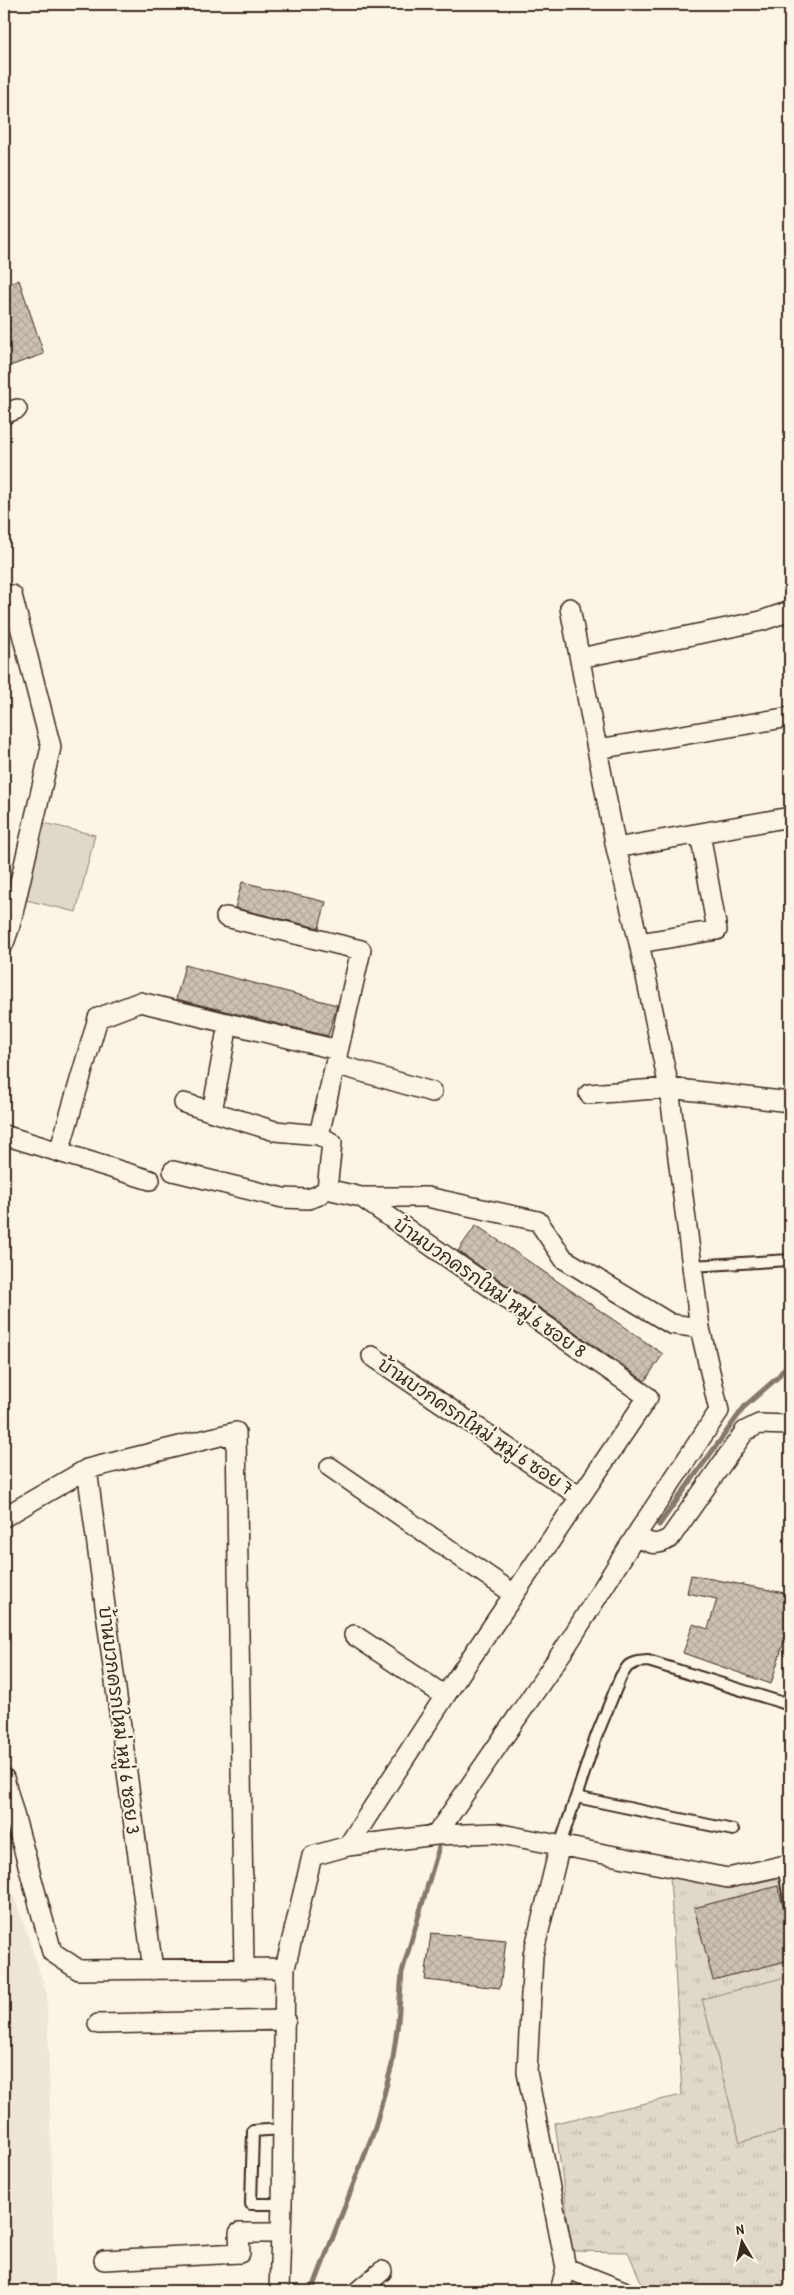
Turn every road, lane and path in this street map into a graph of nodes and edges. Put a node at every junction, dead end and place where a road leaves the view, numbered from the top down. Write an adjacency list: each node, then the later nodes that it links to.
1 (4, 596): 11 (street)
2 (570, 608): 4 (street)
3 (790, 611): 4 (street)
4 (580, 658): 6 (street)
5 (790, 717): 6 (street)
6 (598, 750): 9 (street)
7 (790, 817): 8 (street)
8 (700, 833): 9 (street); 12 (street)
9 (616, 848): 12 (street)
10 (226, 917): 14 (street)
11 (4, 943)
12 (639, 943): 15 (street)
13 (228, 1024): 14 (street); 20 (street); 23 (street)
14 (336, 1057): 16 (street); 22 (street)
15 (669, 1088): 17 (street); 18 (street); 29 (street)
16 (432, 1092)
17 (589, 1094)
18 (790, 1102)
19 (184, 1104): 20 (street)
20 (212, 1112): 22 (street)
21 (4, 1135): 23 (street)
22 (318, 1135): 26 (street)
23 (59, 1152): 25 (street)
24 (173, 1171): 26 (street)
25 (150, 1180)
26 (327, 1189): 27 (street, บ้านบวกครกใหม่ หมู่ 6 ซอย 8)
27 (361, 1197): 30 (street); 35 (street, บ้านบวกครกใหม่ หมู่ 6 ซอย 8)
28 (790, 1260): 29 (lane)
29 (692, 1266): 30 (street)
30 (700, 1328): 37 (street)
31 (372, 1356): 35 (street, บ้านบวกครกใหม่ หมู่ 6 ซอย 7)
32 (790, 1425): 37 (street)
33 (330, 1467): 38 (street)
34 (88, 1469): 36 (street); 51 (street); 52 (street, บ้านบวกครกใหม่ หมู่ 6 ซอย 3)
35 (579, 1496): 38 (street)
36 (4, 1517)
37 (636, 1535): 45 (street)
38 (514, 1594): 40 (street)
39 (354, 1635): 40 (street)
40 (445, 1696): 47 (street)
41 (790, 1705): 43 (lane)
42 (4, 1778): 52 (street)
43 (576, 1797): 44 (lane); 46 (lane)
44 (733, 1830)
45 (436, 1835): 46 (street); 47 (street)
46 (560, 1845): 48 (street); 59 (street)
47 (348, 1846): 50 (street)
48 (787, 1865): 49 (lane)
49 (790, 1904)
50 (285, 1968): 51 (street); 53 (street)
51 (244, 1969): 52 (street)
52 (153, 1970)
53 (286, 2020): 54 (street); 55 (street)
54 (98, 2024)
55 (282, 2130): 56 (street); 56 (lane)
56 (282, 2204): 57 (street)
57 (281, 2232): 58 (street); 61 (street)
58 (104, 2260)
59 (566, 2268): 63 (street); 64 (street)
60 (382, 2271): 62 (street)
61 (279, 2291)
62 (358, 2291)
63 (560, 2291)
64 (624, 2291)

